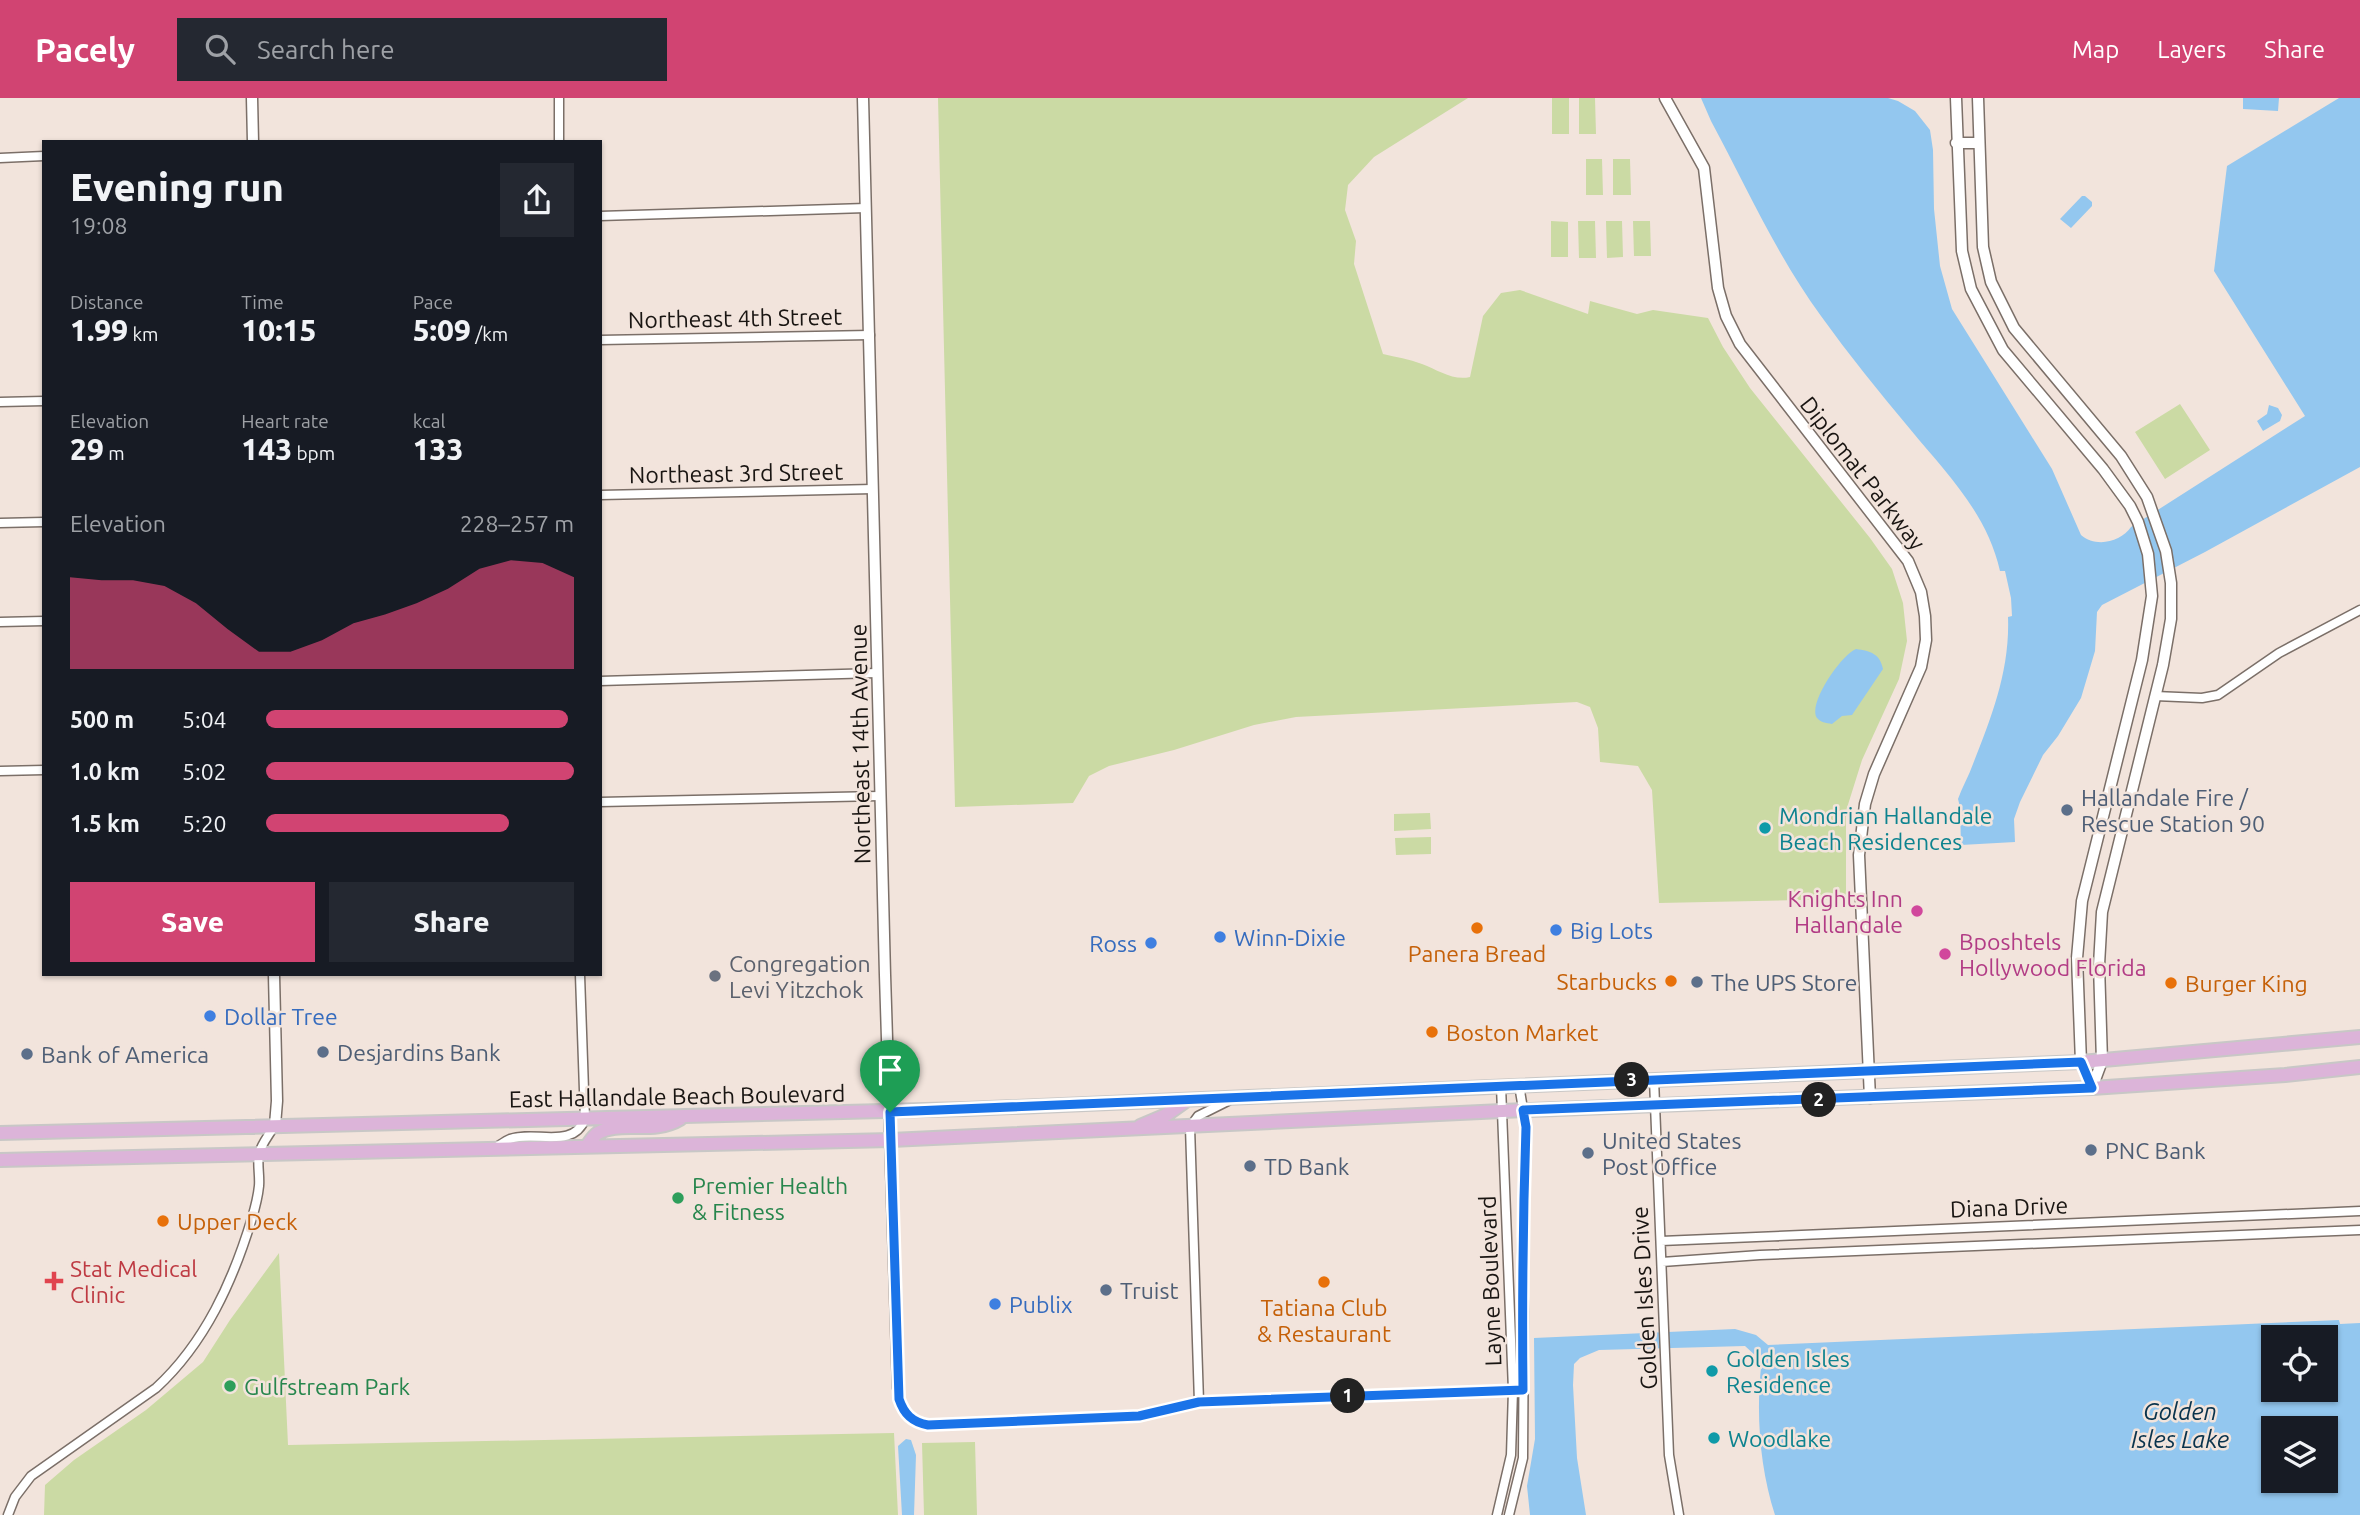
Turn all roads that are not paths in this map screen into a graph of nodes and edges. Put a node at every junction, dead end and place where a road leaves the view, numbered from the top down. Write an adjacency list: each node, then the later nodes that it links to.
1 (252, 98): 7 (street)
2 (558, 98): 8 (street)
3 (863, 98): 13 (street, Northeast 14th Avenue)
4 (1665, 98): 39 (street, Diplomat Parkway)
5 (1956, 98): 9 (street)
6 (1978, 98): 10 (street)
7 (253, 140)
8 (559, 140)
9 (1956, 143): 10 (street); 37 (street)
10 (1979, 143): 28 (street)
11 (42, 156): 12 (street)
12 (0, 158)
13 (866, 208): 14 (street); 15 (street, Northeast 14th Avenue)
14 (602, 216)
15 (870, 335): 16 (street, Northeast 4th Street); 19 (street, Northeast 14th Avenue)
16 (602, 340)
17 (42, 401): 18 (street)
18 (0, 402)
19 (873, 489): 20 (street, Northeast 3rd Street); 26 (street, Northeast 14th Avenue)
20 (602, 495)
21 (42, 522): 22 (street)
22 (0, 523)
23 (2360, 610): 28 (street)
24 (42, 621): 25 (street)
25 (0, 622)
26 (877, 673): 27 (street); 31 (street, Northeast 14th Avenue)
27 (602, 681)
28 (2155, 696): 36 (street)
29 (42, 770): 30 (street)
30 (0, 771)
31 (880, 796): 32 (street); 50 (street, Northeast 14th Avenue)
32 (602, 802)
33 (274, 976): 53 (street)
34 (580, 976): 52 (street)
35 (2360, 1037): 36 (main road, East Hallandale Beach Boulevard)
36 (2102, 1061): 37 (main road, East Hallandale Beach Boulevard); 43 (street)
37 (2081, 1062): 39 (main road, East Hallandale Beach Boulevard); 43 (street)
38 (2360, 1067): 43 (main road, East Hallandale Beach Boulevard)
39 (1868, 1070): 40 (main road, East Hallandale Beach Boulevard); 45 (street, Diplomat Parkway)
40 (1654, 1079): 41 (main road, East Hallandale Beach Boulevard); 47 (street, Golden Isles Drive)
41 (1519, 1085): 42 (main road, East Hallandale Beach Boulevard); 48 (street, Layne Boulevard)
42 (1501, 1086): 44 (main road, East Hallandale Beach Boulevard); 49 (street, Layne Boulevard)
43 (2092, 1088): 45 (main road, East Hallandale Beach Boulevard)
44 (1236, 1098): 46 (main road, East Hallandale Beach Boulevard); 54 (street)
45 (1870, 1098): 47 (main road, East Hallandale Beach Boulevard)
46 (1187, 1100): 50 (main road, East Hallandale Beach Boulevard); 55 (main road)
47 (1654, 1106): 48 (main road, East Hallandale Beach Boulevard); 66 (street, Golden Isles Drive)
48 (1523, 1110): 49 (main road, East Hallandale Beach Boulevard); 70 (street, Layne Boulevard)
49 (1502, 1111): 54 (main road, East Hallandale Beach Boulevard); 69 (street, Layne Boulevard)
50 (890, 1112): 51 (main road, East Hallandale Beach Boulevard); 57 (street, Northeast 14th Avenue)
51 (683, 1117): 52 (main road, East Hallandale Beach Boulevard); 58 (main road)
52 (585, 1119): 53 (main road, East Hallandale Beach Boulevard); 59 (street)
53 (275, 1125): 56 (main road, East Hallandale Beach Boulevard); 60 (street)
54 (1190, 1127): 55 (main road, East Hallandale Beach Boulevard); 71 (street)
55 (1130, 1129): 57 (main road, East Hallandale Beach Boulevard)
56 (0, 1133)
57 (891, 1140): 58 (main road, East Hallandale Beach Boulevard); 68 (street, Northeast 14th Avenue)
58 (587, 1146): 59 (main road, East Hallandale Beach Boulevard)
59 (490, 1150): 60 (main road, East Hallandale Beach Boulevard)
60 (259, 1153): 61 (main road, East Hallandale Beach Boulevard); 74 (street)
61 (0, 1160)
62 (2360, 1211): 63 (street, Diana Drive)
63 (2229, 1217): 65 (street); 66 (street, Diana Drive)
64 (2360, 1230): 65 (street, Diana Drive)
65 (2231, 1235): 67 (street, Diana Drive)
66 (1661, 1241): 67 (street, Golden Isles Drive)
67 (1662, 1262): 77 (street, Golden Isles Drive)
68 (898, 1388): 71 (street)
69 (1513, 1390): 70 (street); 71 (street); 72 (street, Layne Boulevard)
70 (1523, 1390): 73 (street, Layne Boulevard)
71 (1199, 1402)
72 (1505, 1483): 73 (street); 75 (street, Layne Boulevard)
73 (1515, 1486): 76 (street, Layne Boulevard)
74 (8, 1515)
75 (1497, 1515)
76 (1509, 1515)
77 (1679, 1515)

